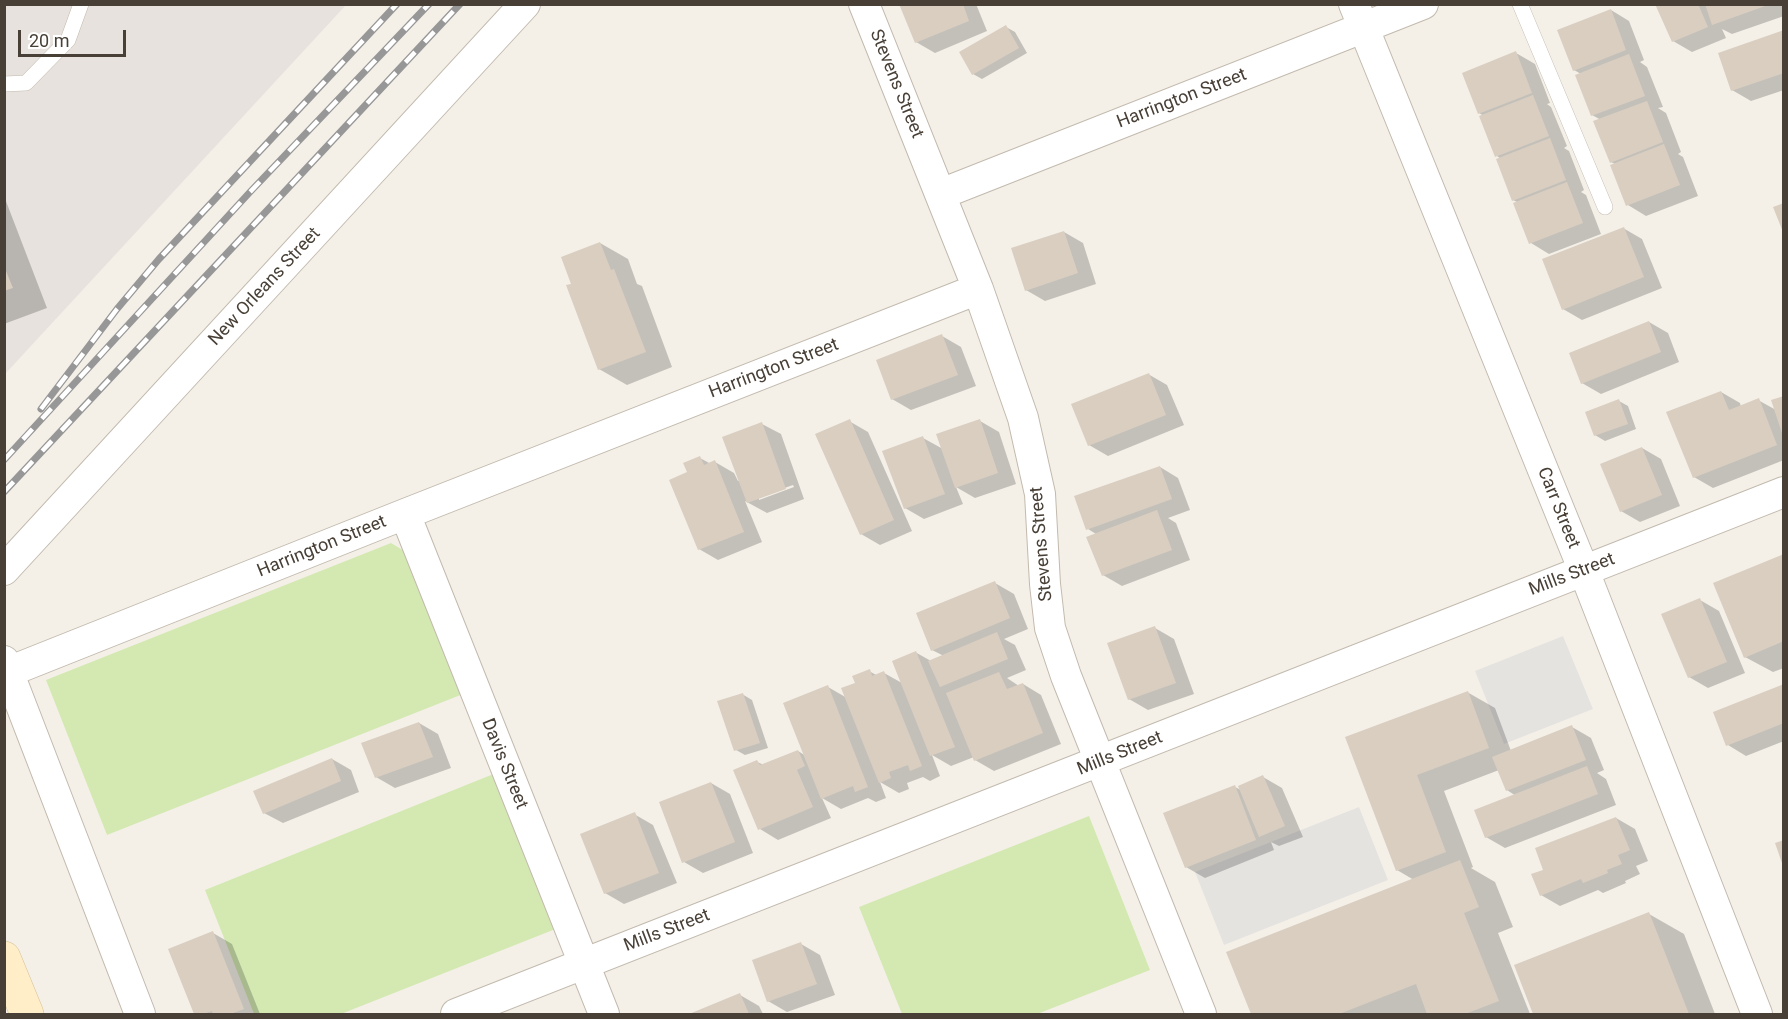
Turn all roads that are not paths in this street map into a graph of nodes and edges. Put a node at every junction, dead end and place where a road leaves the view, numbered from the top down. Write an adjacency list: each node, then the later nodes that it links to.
1 (81, 4): 7 (lane)
2 (525, 4): 13 (street, New Orleans Street)
3 (864, 4): 8 (street, Stevens Street)
4 (1423, 4): 6 (street, Harrington Street)
5 (1520, 4): 9 (lane)
6 (1359, 16): 8 (street, Harrington Street); 14 (street, Carr Street)
7 (4, 84)
8 (940, 194): 10 (street, Stevens Street)
9 (1605, 207)
10 (978, 289): 12 (street, Harrington Street); 16 (street, Stevens Street)
11 (1784, 492): 14 (street, Mills Street)
12 (405, 514): 15 (street, Harrington Street); 18 (street, Davis Street)
13 (4, 570)
14 (1584, 571): 16 (street, Mills Street); 24 (street, Carr Street)
15 (6, 666): 20 (street, Harrington Street)
16 (1100, 762): 18 (street, Mills Street); 23 (street, Stevens Street)
17 (4, 958): 19 (main road)
18 (584, 964): 21 (street, Mills Street); 22 (street, Davis Street)
19 (27, 1014)
20 (140, 1014)
21 (456, 1014)
22 (604, 1014)
23 (1201, 1014)
24 (1757, 1014)

